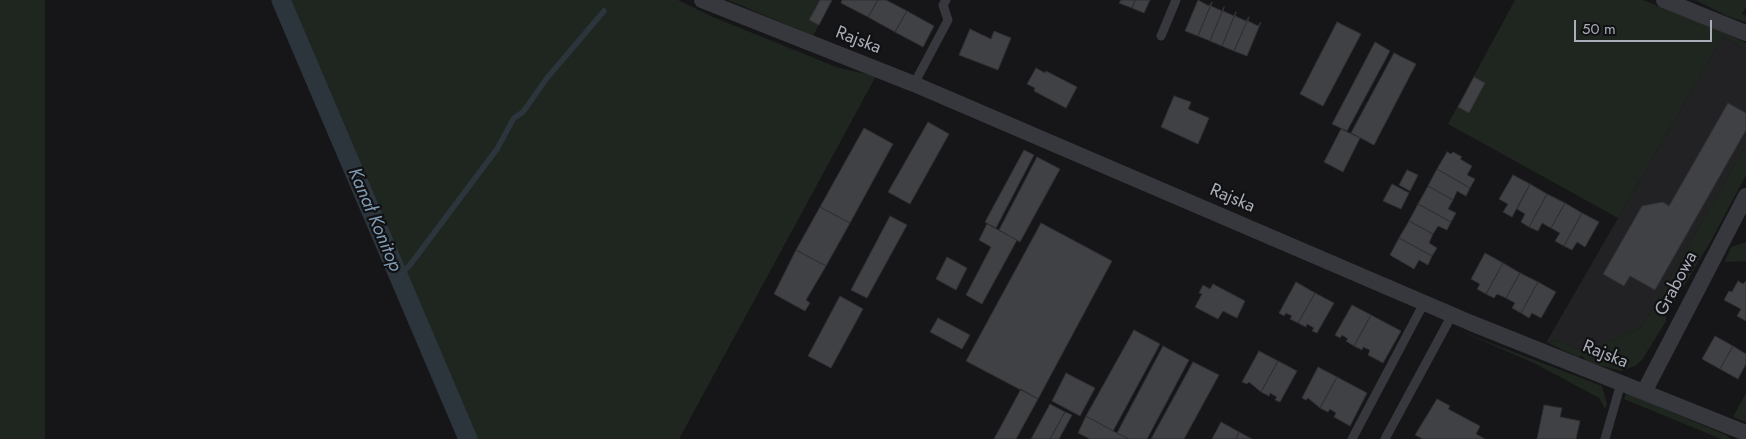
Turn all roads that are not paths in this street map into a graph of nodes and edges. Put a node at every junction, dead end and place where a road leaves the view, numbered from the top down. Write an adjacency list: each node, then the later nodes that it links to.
1 (702, 0): 7 (street, Rajska)
2 (946, 0): 7 (lane)
3 (1176, 0): 6 (lane)
4 (1664, 0): 5 (street)
5 (1746, 33)
6 (1161, 36)
7 (914, 84): 10 (street, Rajska)
8 (1746, 196): 9 (street, Grabowa)
9 (1740, 223): 13 (street, Grabowa)
10 (1424, 303): 11 (street, Rajska); 15 (lane)
11 (1452, 315): 12 (street, Rajska); 16 (lane)
12 (1621, 383): 13 (street, Rajska); 17 (lane)
13 (1644, 392): 14 (street, Rajska)
14 (1746, 433)
15 (1352, 439)
16 (1385, 439)
17 (1605, 439)

